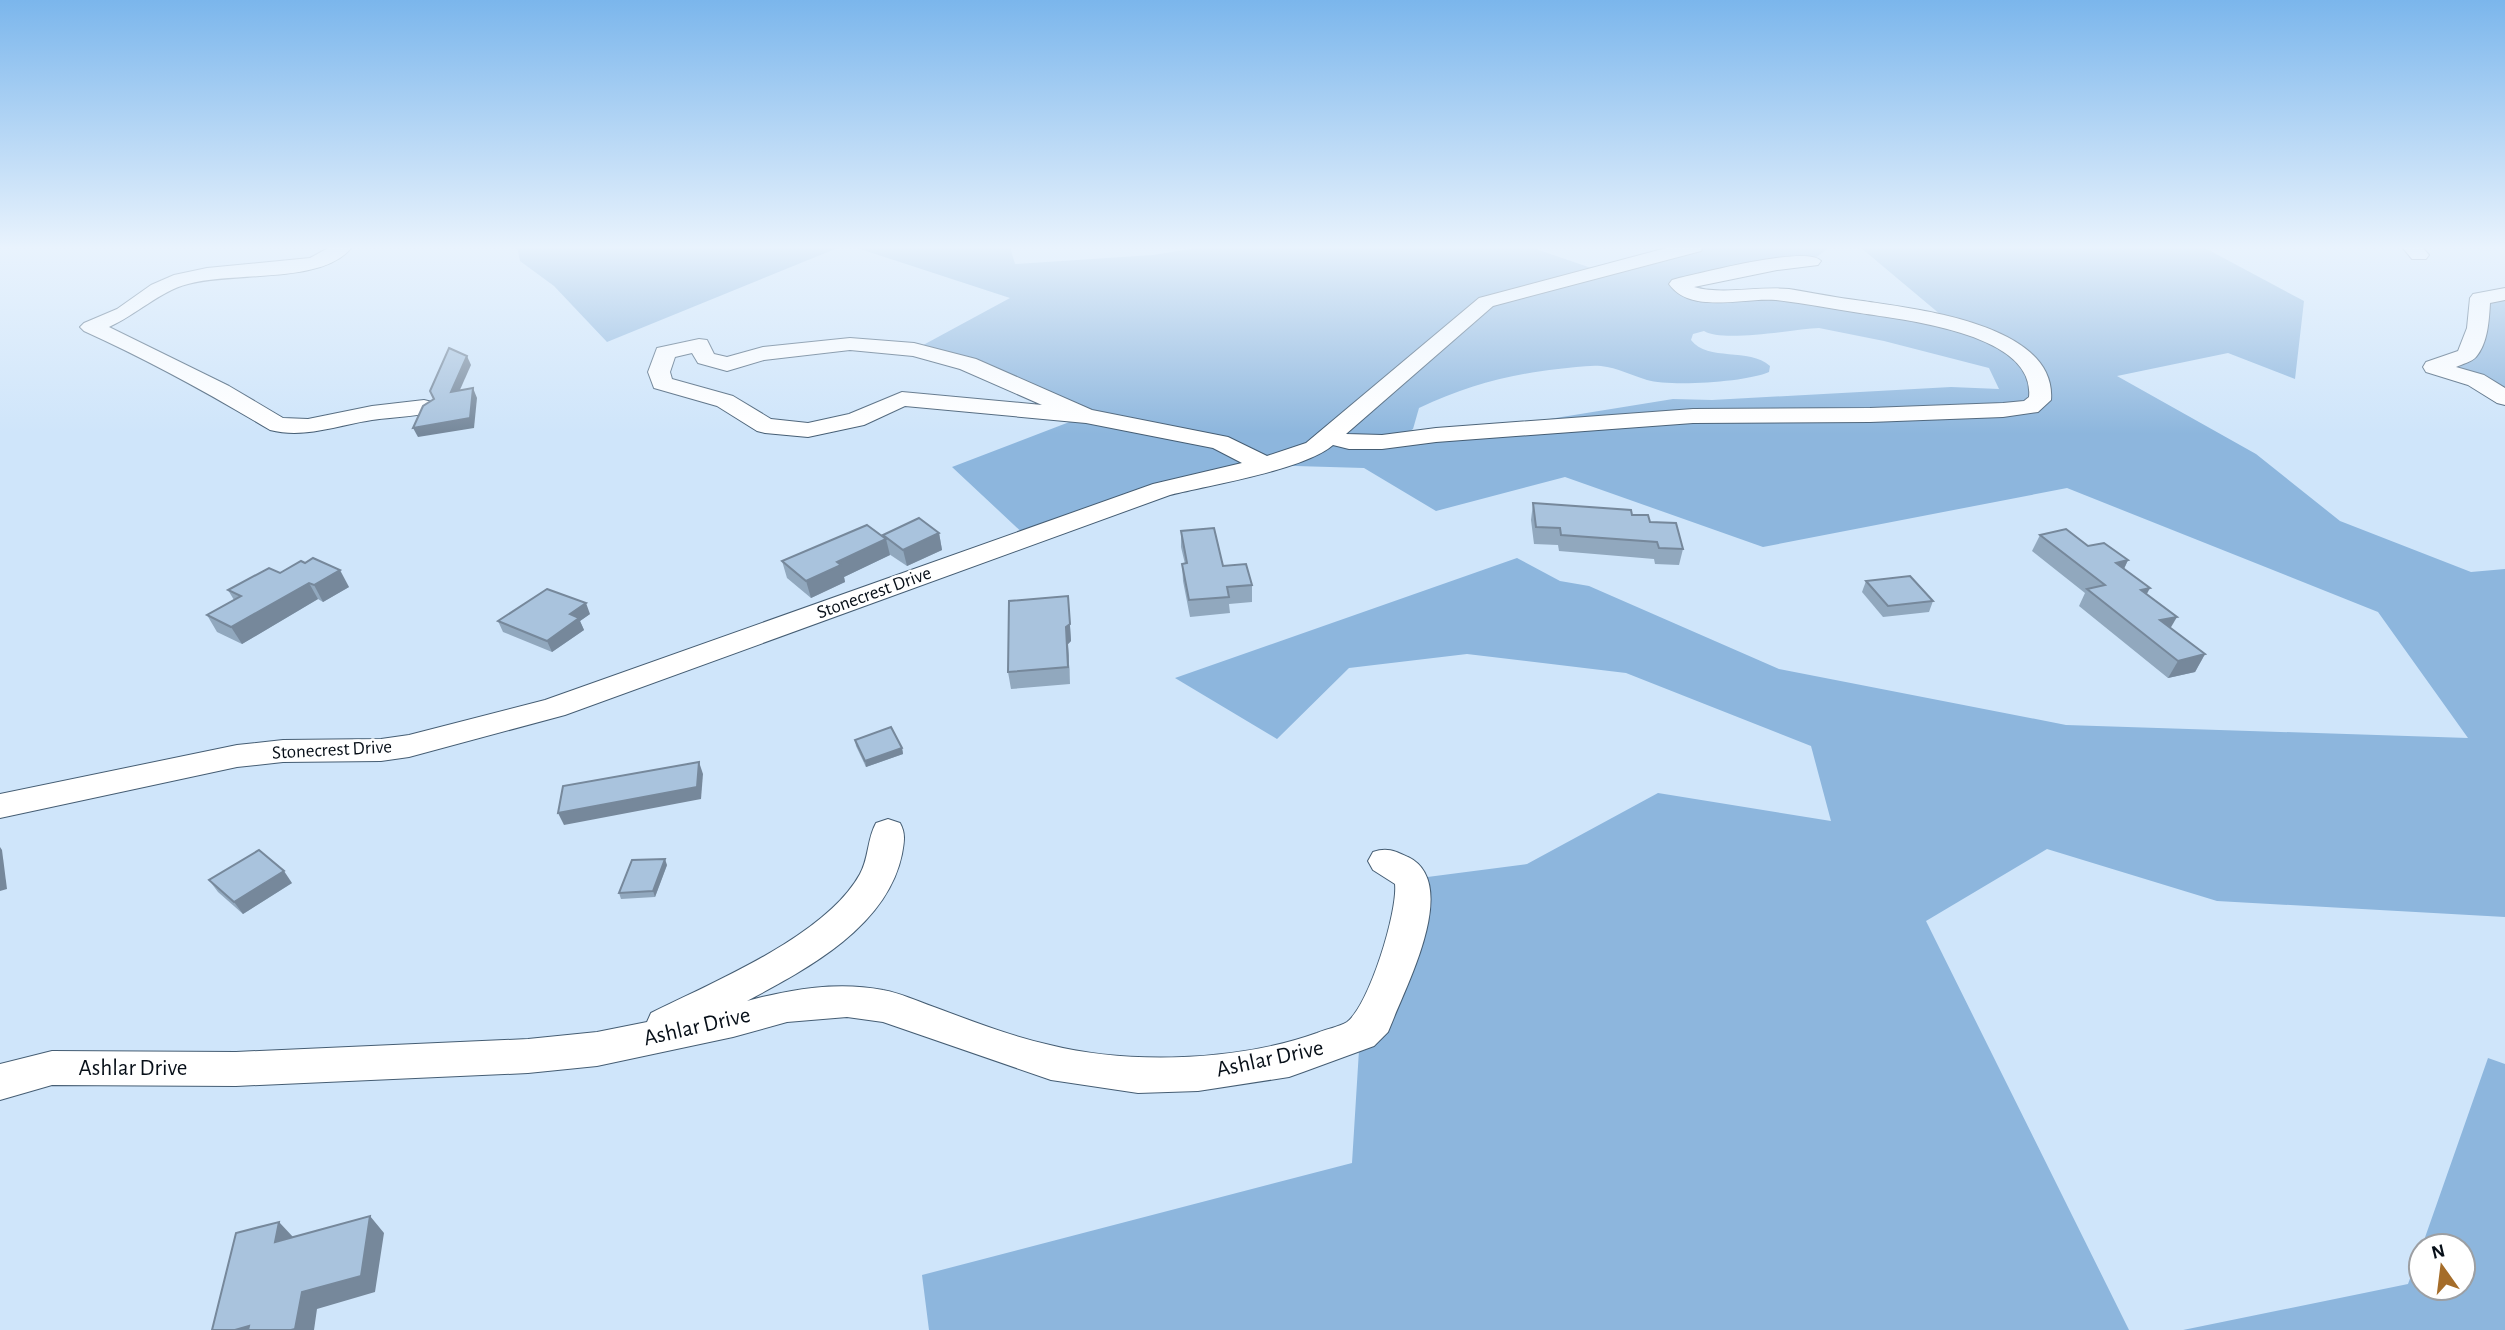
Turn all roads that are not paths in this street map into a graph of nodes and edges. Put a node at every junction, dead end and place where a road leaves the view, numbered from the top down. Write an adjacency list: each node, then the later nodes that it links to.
1 (130, 309): 6 (street)
2 (1478, 309): 8 (street, Stonecrest Drive)
3 (1877, 309): 8 (street)
4 (2479, 309): 5 (street)
5 (2505, 398)
6 (424, 407)
7 (1086, 416): 7 (street); 9 (street)
8 (1328, 438): 9 (street, Stonecrest Drive)
9 (1265, 465): 10 (street, Stonecrest Drive)
10 (0, 806)
11 (888, 832): 13 (street)
12 (1385, 861): 13 (street, Ashlar Drive)
13 (637, 1041): 14 (street, Ashlar Drive)
14 (0, 1082)

